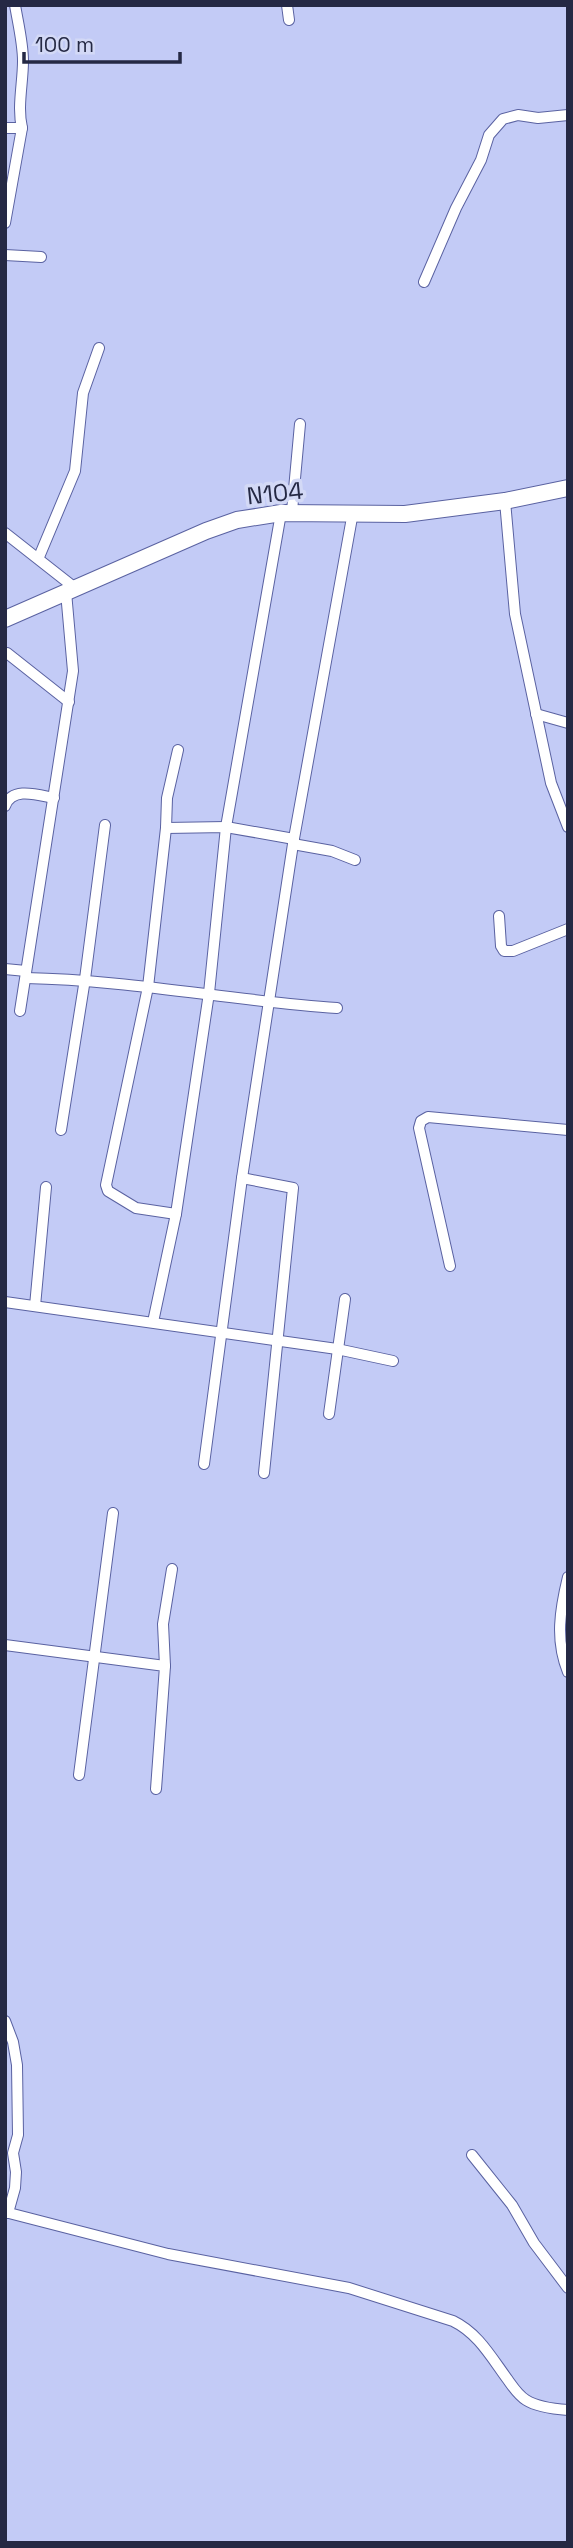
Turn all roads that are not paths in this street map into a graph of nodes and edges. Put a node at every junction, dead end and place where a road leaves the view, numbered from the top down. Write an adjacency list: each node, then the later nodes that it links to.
1 (15, 5): 6 (street)
2 (287, 5): 3 (street)
3 (289, 20)
4 (568, 115): 10 (street)
5 (5, 128): 6 (street)
6 (22, 128): 7 (street)
7 (5, 223)
8 (5, 256): 9 (street)
9 (41, 257)
10 (424, 282)
11 (99, 348): 18 (street)
12 (300, 425): 15 (street)
13 (568, 488): 14 (street, N104 / N104)
14 (505, 501): 16 (street, N104 / N104); 23 (street)
15 (287, 512): 16 (street, N104 / N104); 19 (street, N104 / N104); 29 (street)
16 (353, 512): 32 (street)
17 (5, 533): 18 (street)
18 (39, 557): 19 (street)
19 (71, 590): 20 (street, N104 / N104); 22 (street)
20 (5, 619)
21 (6, 652): 22 (street)
22 (69, 702): 26 (street)
23 (536, 714): 24 (street); 30 (street)
24 (568, 723)
25 (178, 750): 31 (street)
26 (54, 798): 27 (street); 37 (street)
27 (5, 806)
28 (105, 825): 38 (street)
29 (226, 827): 31 (street); 32 (street); 40 (street)
30 (568, 827)
31 (166, 828): 39 (street)
32 (294, 841): 33 (street); 41 (street)
33 (355, 860)
34 (499, 916): 35 (street)
35 (568, 929)
36 (5, 969): 37 (street)
37 (26, 974): 38 (street); 43 (street)
38 (85, 979): 39 (street); 44 (street)
39 (148, 987): 40 (street); 48 (street)
40 (209, 993): 41 (street); 48 (street)
41 (269, 1003): 42 (street); 46 (street)
42 (337, 1007)
43 (20, 1011)
44 (61, 1130)
45 (568, 1130): 49 (street)
46 (242, 1178): 54 (street); 55 (street)
47 (46, 1187): 52 (street)
48 (176, 1214): 53 (street)
49 (450, 1266)
50 (345, 1299): 56 (street)
51 (5, 1302): 52 (street)
52 (34, 1307): 53 (street)
53 (153, 1322): 54 (street)
54 (222, 1334): 55 (street); 59 (street)
55 (278, 1341): 56 (street); 60 (street)
56 (337, 1349): 57 (street); 58 (street)
57 (393, 1361)
58 (329, 1414)
59 (204, 1464)
60 (264, 1473)
61 (113, 1513): 65 (street)
62 (172, 1569): 66 (street)
63 (568, 1577): 67 (street)
64 (5, 1645): 65 (street)
65 (93, 1657): 66 (street); 68 (street)
66 (165, 1666): 69 (street)
67 (568, 1672)
68 (79, 1774)
69 (156, 1789)
70 (5, 2021): 72 (street)
71 (472, 2155): 73 (street)
72 (6, 2213): 74 (street)
73 (568, 2288)
74 (568, 2410)

